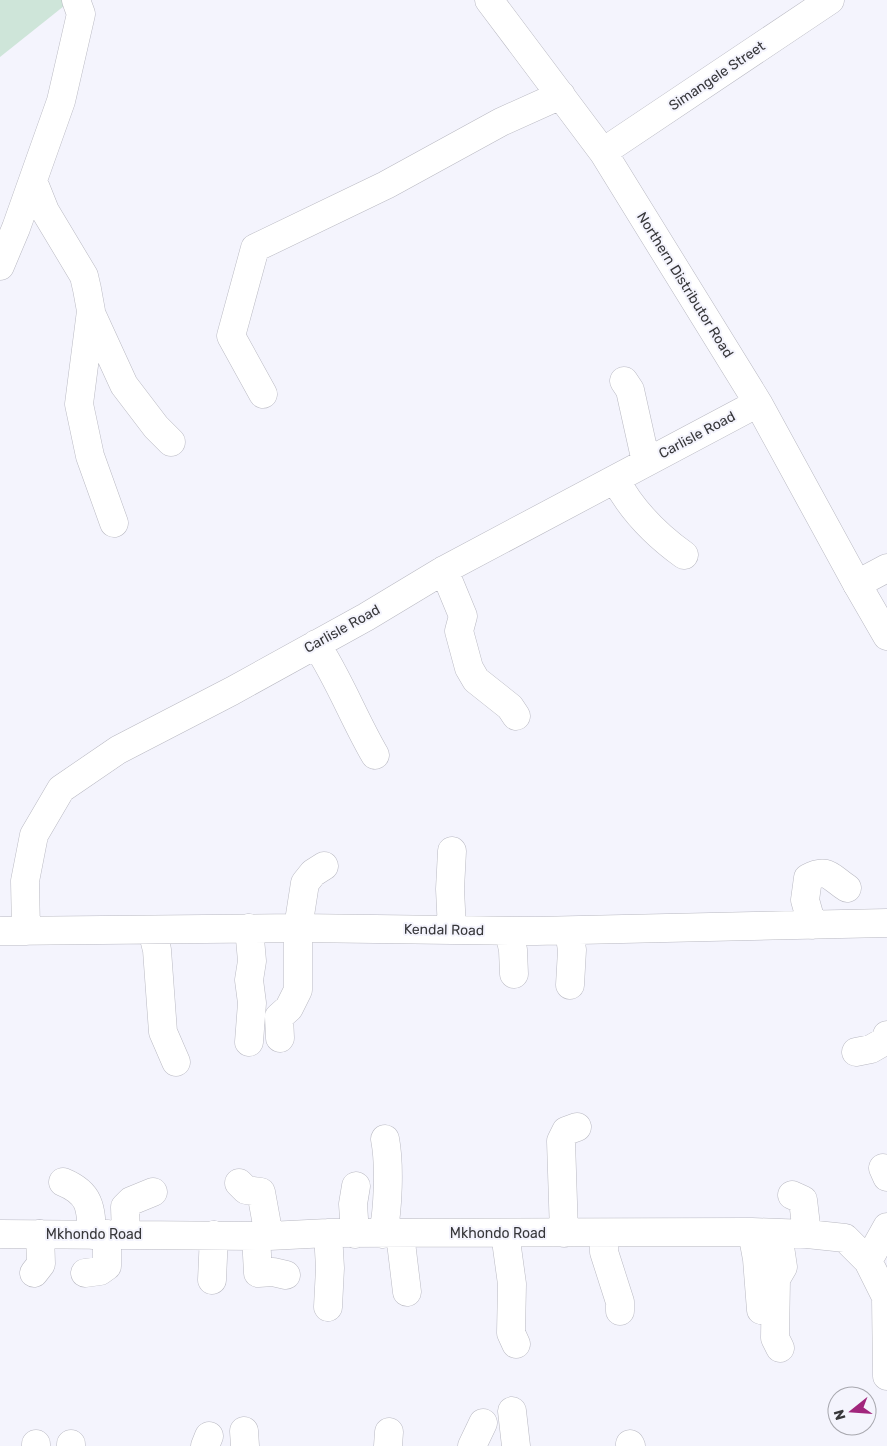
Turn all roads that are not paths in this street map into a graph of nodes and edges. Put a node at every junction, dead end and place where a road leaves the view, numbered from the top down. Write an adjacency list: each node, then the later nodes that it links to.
1 (76, 0): 6 (street)
2 (489, 0): 4 (street, Northern Distributor Road)
3 (830, 0): 5 (street, Simangele Street)
4 (561, 95): 5 (street, Northern Distributor Road); 10 (street)
5 (603, 152): 11 (street, Northern Distributor Road)
6 (33, 181): 7 (street); 8 (street)
7 (0, 266)
8 (90, 311): 12 (street); 15 (street)
9 (624, 382): 13 (street)
10 (263, 394)
11 (758, 402): 13 (street, Carlisle Road); 19 (street, Northern Distributor Road)
12 (171, 442)
13 (646, 462): 14 (street, Carlisle Road)
14 (615, 479): 16 (street); 18 (street, Carlisle Road)
15 (114, 523)
16 (684, 555)
17 (887, 568): 19 (street)
18 (444, 570): 21 (street, Carlisle Road); 22 (street)
19 (857, 584): 20 (street, Northern Distributor Road)
20 (887, 636)
21 (316, 644): 23 (street); 33 (street, Carlisle Road)
22 (516, 716)
23 (375, 755)
24 (452, 851): 32 (street)
25 (324, 866): 30 (street)
26 (847, 888): 27 (street)
27 (812, 925): 28 (street, Kendal Road); 35 (street, Kendal Road)
28 (886, 927)
29 (249, 928): 30 (street, Kendal Road); 31 (street, Kendal Road); 40 (street)
30 (298, 928): 32 (street, Kendal Road); 39 (street)
31 (152, 930): 33 (street, Kendal Road); 42 (street)
32 (452, 930): 34 (street, Kendal Road)
33 (13, 931)
34 (509, 931): 35 (street, Kendal Road); 36 (street)
35 (569, 931): 37 (street)
36 (514, 974)
37 (570, 985)
38 (887, 1035): 41 (street)
39 (280, 1038)
40 (249, 1042)
41 (856, 1052)
42 (176, 1062)
43 (577, 1127): 53 (street)
44 (385, 1140): 59 (street)
45 (63, 1182): 61 (street)
46 (239, 1183): 63 (street)
47 (356, 1186): 58 (street)
48 (154, 1192): 61 (street)
49 (792, 1195): 60 (street)
50 (887, 1227): 64 (street)
51 (328, 1233): 58 (street, Mkhondo Road); 63 (street, Mkhondo Road); 70 (street)
52 (505, 1233): 53 (street, Mkhondo Road); 59 (street, Mkhondo Road); 73 (street)
53 (564, 1233): 54 (street, Mkhondo Road)
54 (604, 1233): 55 (street, Mkhondo Road); 71 (street)
55 (765, 1233): 60 (street, Mkhondo Road); 72 (street); 74 (street)
56 (0, 1234): 57 (street, Mkhondo Road)
57 (40, 1234): 61 (street, Mkhondo Road); 65 (street)
58 (355, 1234): 59 (street, Mkhondo Road)
59 (392, 1234): 69 (street)
60 (807, 1234): 64 (street, Mkhondo Road)
61 (108, 1235): 62 (street, Mkhondo Road); 66 (street)
62 (214, 1235): 63 (street, Mkhondo Road); 68 (street)
63 (263, 1236): 67 (street)
64 (868, 1261): 75 (street, Mkhondo Road)
65 (34, 1273)
66 (85, 1273)
67 (286, 1275)
68 (212, 1280)
69 (408, 1292)
70 (328, 1307)
71 (620, 1312)
72 (761, 1312)
73 (516, 1344)
74 (780, 1348)
75 (887, 1376)
76 (512, 1411): 77 (street)
77 (516, 1446)

